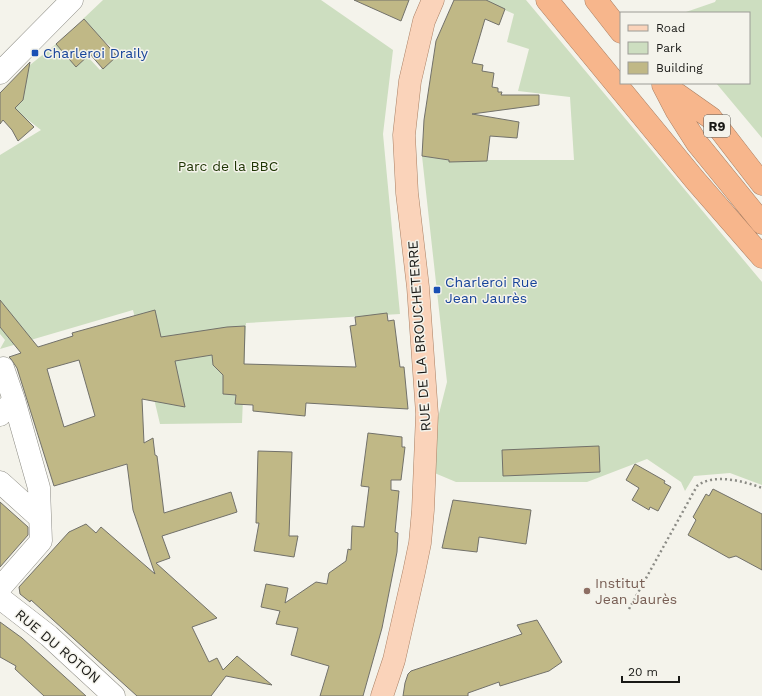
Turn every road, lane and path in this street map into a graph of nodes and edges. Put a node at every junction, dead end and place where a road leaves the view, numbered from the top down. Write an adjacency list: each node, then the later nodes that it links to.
1 (72, 0): 6 (street)
2 (433, 0): 20 (main road, RUE DE LA BROUCHETERRE)
3 (547, 0): 10 (highway)
4 (596, 0): 5 (highway)
5 (620, 31)
6 (0, 73)
7 (662, 84): 8 (highway, R9); 9 (highway)
8 (761, 182)
9 (762, 223)
10 (762, 257)
11 (3, 368): 12 (street)
12 (7, 407): 15 (street)
13 (0, 482): 15 (street)
14 (762, 488): 18 (path)
15 (40, 518): 16 (street)
16 (0, 588)
17 (0, 598): 19 (street, RUE DU ROTON)
18 (629, 609)
19 (114, 696)
20 (382, 696)

